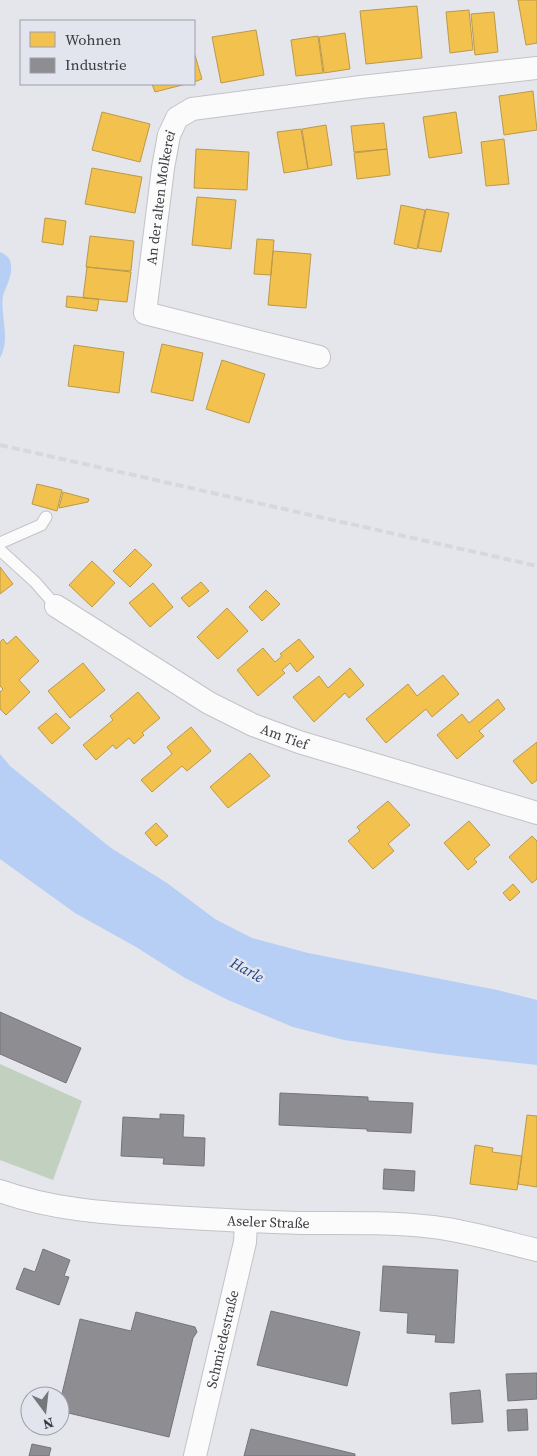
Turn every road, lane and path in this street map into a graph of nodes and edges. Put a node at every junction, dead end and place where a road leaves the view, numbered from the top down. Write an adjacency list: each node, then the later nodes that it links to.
1 (537, 68): 2 (street, An der alten Molkerei)
2 (319, 357)
3 (46, 517): 4 (lane)
4 (0, 542)
5 (0, 550): 6 (lane)
6 (56, 606): 7 (street, Am Tief)
7 (537, 813)
8 (0, 1191): 9 (street, Aseler Straße)
9 (246, 1222): 10 (street, Aseler Straße); 11 (street, Schmiedestraße)
10 (537, 1250)
11 (195, 1456)

